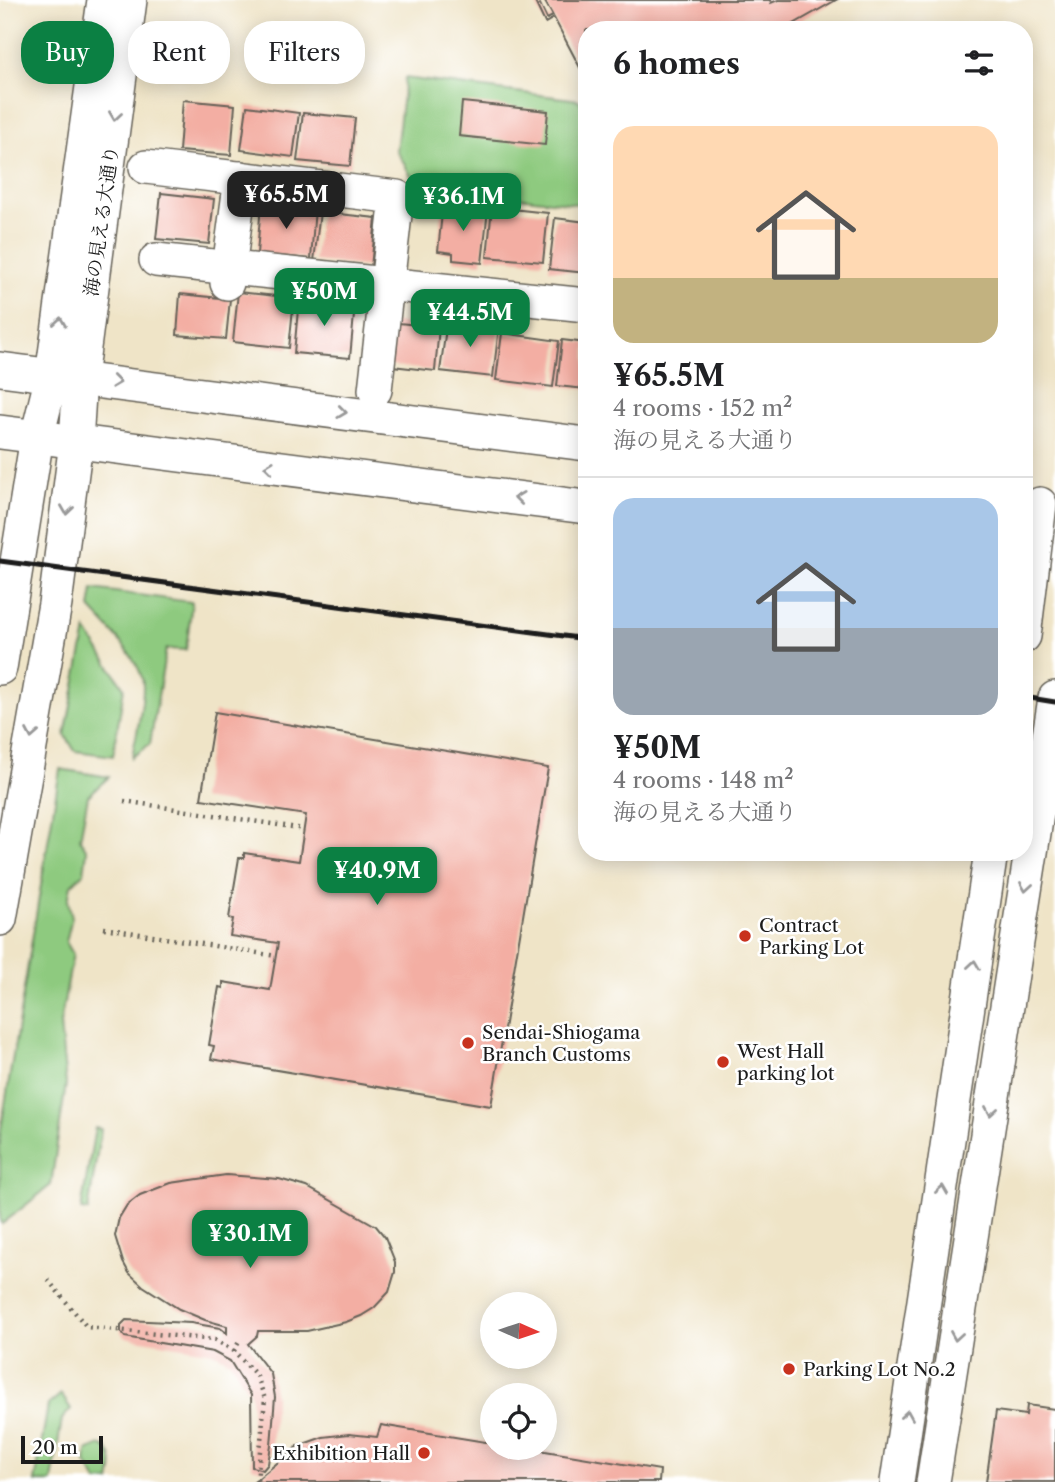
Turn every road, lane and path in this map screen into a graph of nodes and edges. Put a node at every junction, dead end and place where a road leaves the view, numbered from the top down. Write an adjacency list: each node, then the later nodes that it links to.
1 (104, 0): 10 (street, one-way to 1)
2 (130, 0): 10 (street, 海の見える大通り, one-way to 10)
3 (145, 167): 4 (street)
4 (241, 178): 6 (street); 7 (street)
5 (156, 260): 6 (street)
6 (228, 274): 7 (street)
7 (387, 284): 8 (street); 11 (street)
8 (578, 304)
9 (0, 369): 10 (street)
10 (66, 377): 13 (street); 14 (street, 海の見える大通り); 15 (street, one-way to 15)
11 (375, 390)
12 (0, 432): 13 (street)
13 (37, 437): 14 (street); 20 (street)
14 (76, 442): 17 (street, one-way to 14); 27 (street, 海の見える大通り, one-way to 27)
15 (578, 443)
16 (1040, 503): 18 (street)
17 (578, 506)
18 (1038, 563): 19 (street)
19 (1033, 589)
20 (0, 668)
21 (1055, 698): 24 (street, one-way to 24)
22 (124, 801): 23 (path)
23 (304, 829)
24 (1033, 839)
25 (990, 861): 34 (street, one-way to 25)
26 (1030, 861): 35 (street, one-way to 35)
27 (0, 919)
28 (104, 928): 29 (path)
29 (276, 956)
30 (48, 1280): 32 (path)
31 (240, 1340): 32 (path)
32 (234, 1351): 33 (path)
33 (257, 1482)
34 (897, 1482)
35 (933, 1482)

